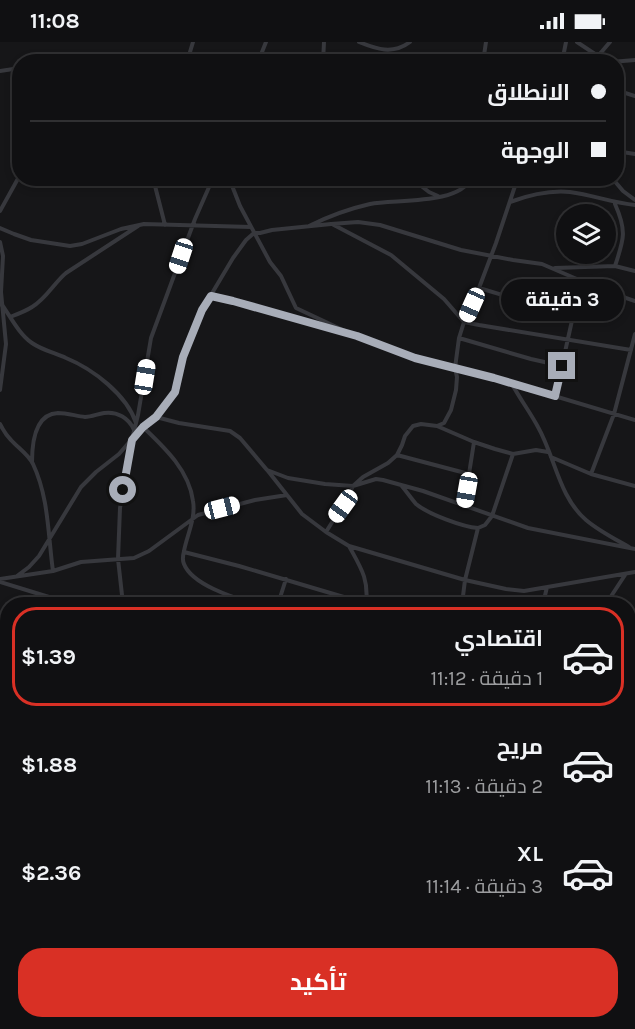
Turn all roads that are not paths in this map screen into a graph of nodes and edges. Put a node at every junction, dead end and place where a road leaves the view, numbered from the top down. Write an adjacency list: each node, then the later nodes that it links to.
1 (359, 42): 2 (street)
2 (410, 42)
3 (577, 42): 5 (street)
4 (610, 42): 6 (street)
5 (595, 54)
6 (600, 54)
7 (14, 186): 20 (street)
8 (154, 186): 24 (street)
9 (210, 186): 21 (street)
10 (232, 186): 25 (street)
11 (421, 186): 15 (street)
12 (467, 186): 15 (street)
13 (515, 186): 17 (street)
14 (619, 186): 16 (street)
15 (439, 197): 26 (street)
16 (635, 200)
17 (510, 202): 18 (street); 30 (street)
18 (615, 203): 19 (street); 31 (street)
19 (635, 205)
20 (0, 211)
21 (193, 224): 24 (street); 25 (street); 58 (street)
22 (331, 224): 26 (street); 30 (street); 42 (street)
23 (140, 225): 24 (street); 27 (street); 41 (street)
24 (165, 225)
25 (251, 227): 28 (street)
26 (306, 227): 28 (street)
27 (0, 228)
28 (255, 233): 36 (street); 44 (street)
29 (0, 242): 38 (street)
30 (491, 256): 32 (street); 35 (street)
31 (615, 266): 32 (street); 33 (street)
32 (552, 268): 34 (street)
33 (635, 272)
34 (579, 280): 37 (street); 40 (street)
35 (479, 288): 40 (street); 42 (street)
36 (211, 296): 44 (street); 55 (street)
37 (635, 301)
38 (2, 305): 39 (street); 41 (street)
39 (1, 316): 52 (street)
40 (573, 316): 46 (street)
41 (10, 317): 58 (street)
42 (465, 322): 45 (street); 46 (street)
43 (635, 334): 47 (street)
44 (357, 336): 50 (street)
45 (459, 338): 49 (street); 50 (street)
46 (568, 339): 48 (street); 49 (street)
47 (634, 341): 48 (street)
48 (631, 350): 54 (street)
49 (562, 366): 53 (street)
50 (454, 368): 51 (street); 59 (street)
51 (512, 384): 53 (street); 65 (street)
52 (0, 390)
53 (555, 396): 54 (street)
54 (614, 414): 56 (street); 70 (street)
55 (156, 417): 60 (street); 68 (street)
56 (635, 420)
57 (0, 424): 67 (street)
58 (136, 424): 61 (street)
59 (438, 426): 63 (street); 66 (street)
60 (143, 427): 62 (street); 77 (street)
61 (134, 431): 62 (street); 67 (street)
62 (132, 440): 80 (street); 84 (street)
63 (474, 442): 64 (street); 69 (street)
64 (513, 454): 65 (street); 76 (street)
65 (549, 454): 70 (street); 82 (street)
66 (397, 455): 69 (street); 72 (street)
67 (32, 462): 80 (street)
68 (267, 470): 72 (street); 74 (street)
69 (469, 474): 75 (street)
70 (591, 474): 73 (street)
71 (400, 484): 72 (street); 75 (street); 78 (street)
72 (353, 486): 79 (street)
73 (635, 486)
74 (288, 495): 77 (street); 79 (street)
75 (464, 506): 76 (street)
76 (492, 516): 78 (street); 82 (street)
77 (192, 519): 83 (street); 84 (street)
78 (478, 528): 90 (street)
79 (326, 532): 81 (street)
80 (49, 539): 85 (street); 88 (street)
81 (349, 546): 90 (street); 98 (street)
82 (634, 549)
83 (183, 552): 89 (street); 95 (street)
84 (118, 559): 85 (street); 94 (street)
85 (53, 571): 88 (street)
86 (635, 572): 87 (street)
87 (626, 574): 92 (street); 101 (street)
88 (17, 576): 91 (street)
89 (285, 579): 96 (street); 97 (street)
90 (465, 580): 92 (street); 99 (street)
91 (0, 581): 93 (street)
92 (547, 587): 100 (street)
93 (44, 597)
94 (122, 597)
95 (233, 597)
96 (280, 597)
97 (348, 597)
98 (366, 597)
99 (463, 597)
100 (545, 597)
101 (611, 597)

